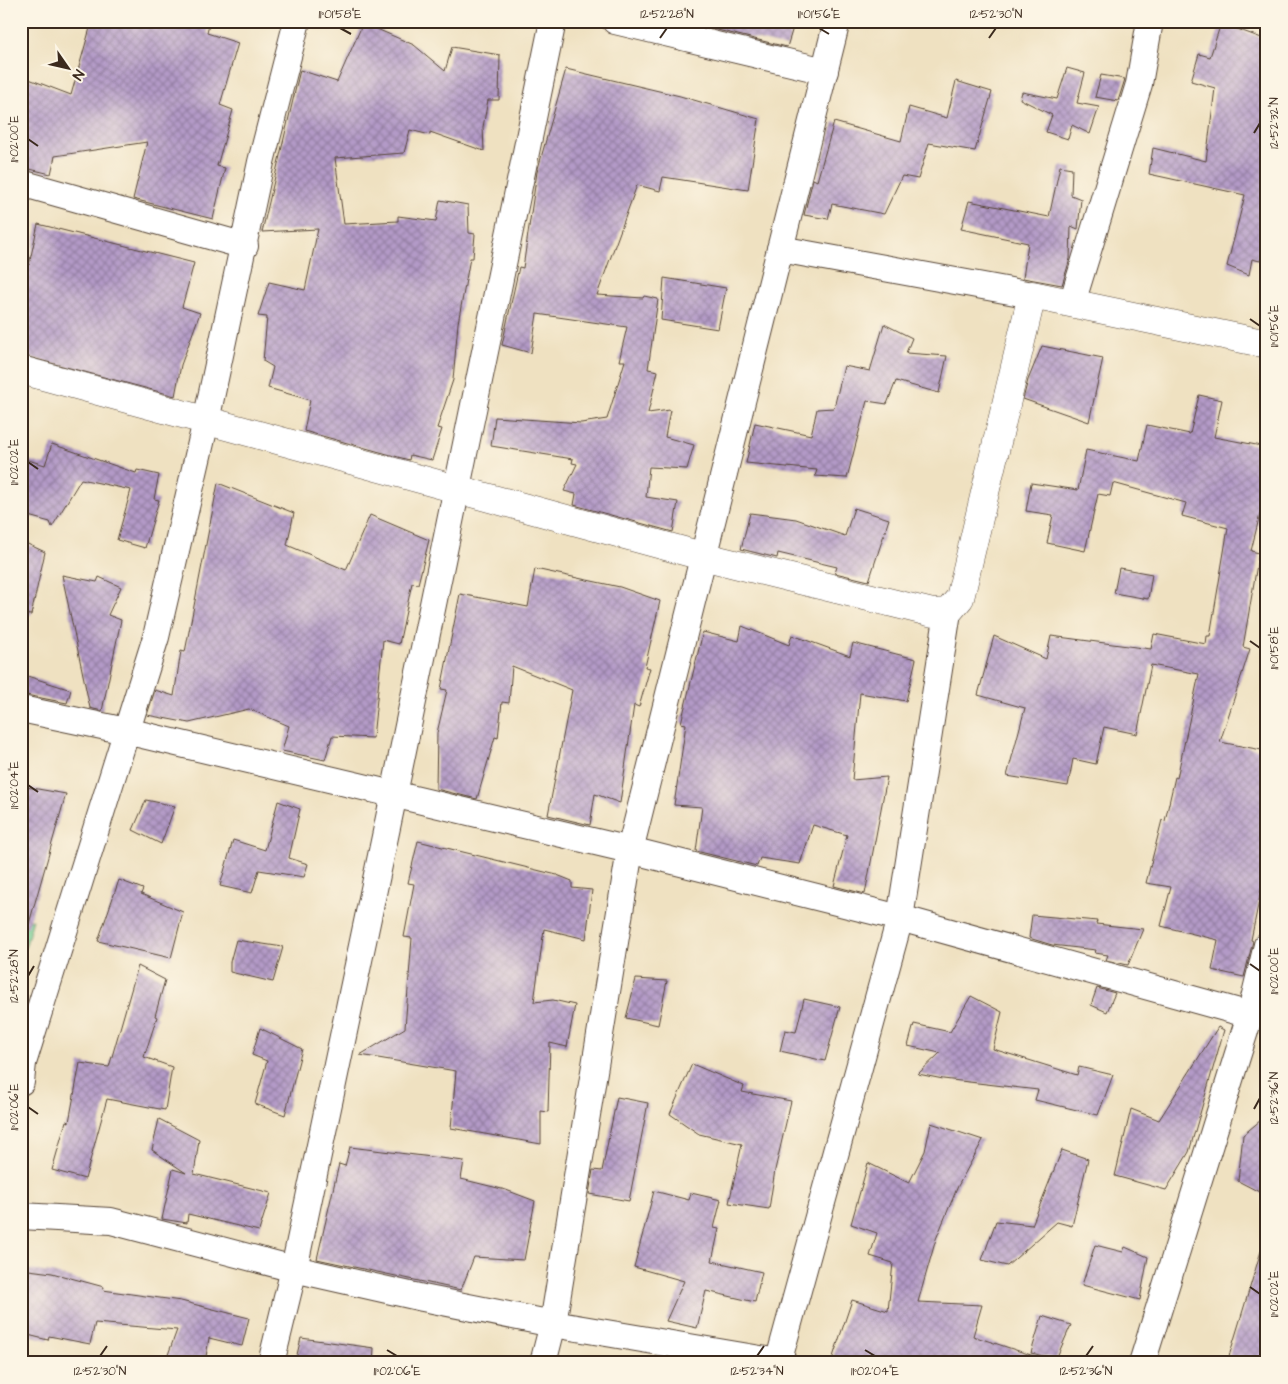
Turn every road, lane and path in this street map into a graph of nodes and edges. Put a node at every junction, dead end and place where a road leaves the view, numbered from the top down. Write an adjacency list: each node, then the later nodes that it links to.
1 (297, 21): 8 (street)
2 (553, 21): 15 (street)
3 (615, 21): 6 (street)
4 (837, 21): 6 (street)
5 (1150, 21): 11 (street)
6 (825, 70): 9 (street)
7 (21, 184): 8 (street)
8 (245, 246): 14 (street)
9 (780, 249): 10 (street); 16 (street)
10 (1032, 295): 11 (street); 17 (street)
11 (1072, 303): 12 (street)
12 (1267, 344)
13 (21, 370): 14 (street)
14 (206, 421): 15 (street); 19 (street)
15 (458, 490): 16 (street); 20 (street)
16 (702, 556): 17 (street); 21 (street)
17 (948, 612): 22 (street)
18 (21, 709): 19 (street)
19 (126, 731): 20 (street); 25 (street)
20 (394, 794): 21 (street); 27 (street)
21 (630, 850): 22 (street); 28 (street)
22 (900, 918): 24 (street); 29 (street)
23 (1265, 960): 24 (street)
24 (1250, 1015): 32 (street)
25 (22, 1069)
26 (21, 1216): 27 (street)
27 (294, 1269): 28 (street); 30 (street)
28 (553, 1324): 29 (street); 31 (street)
29 (780, 1362)
30 (271, 1363)
31 (543, 1363)
32 (1142, 1363)

